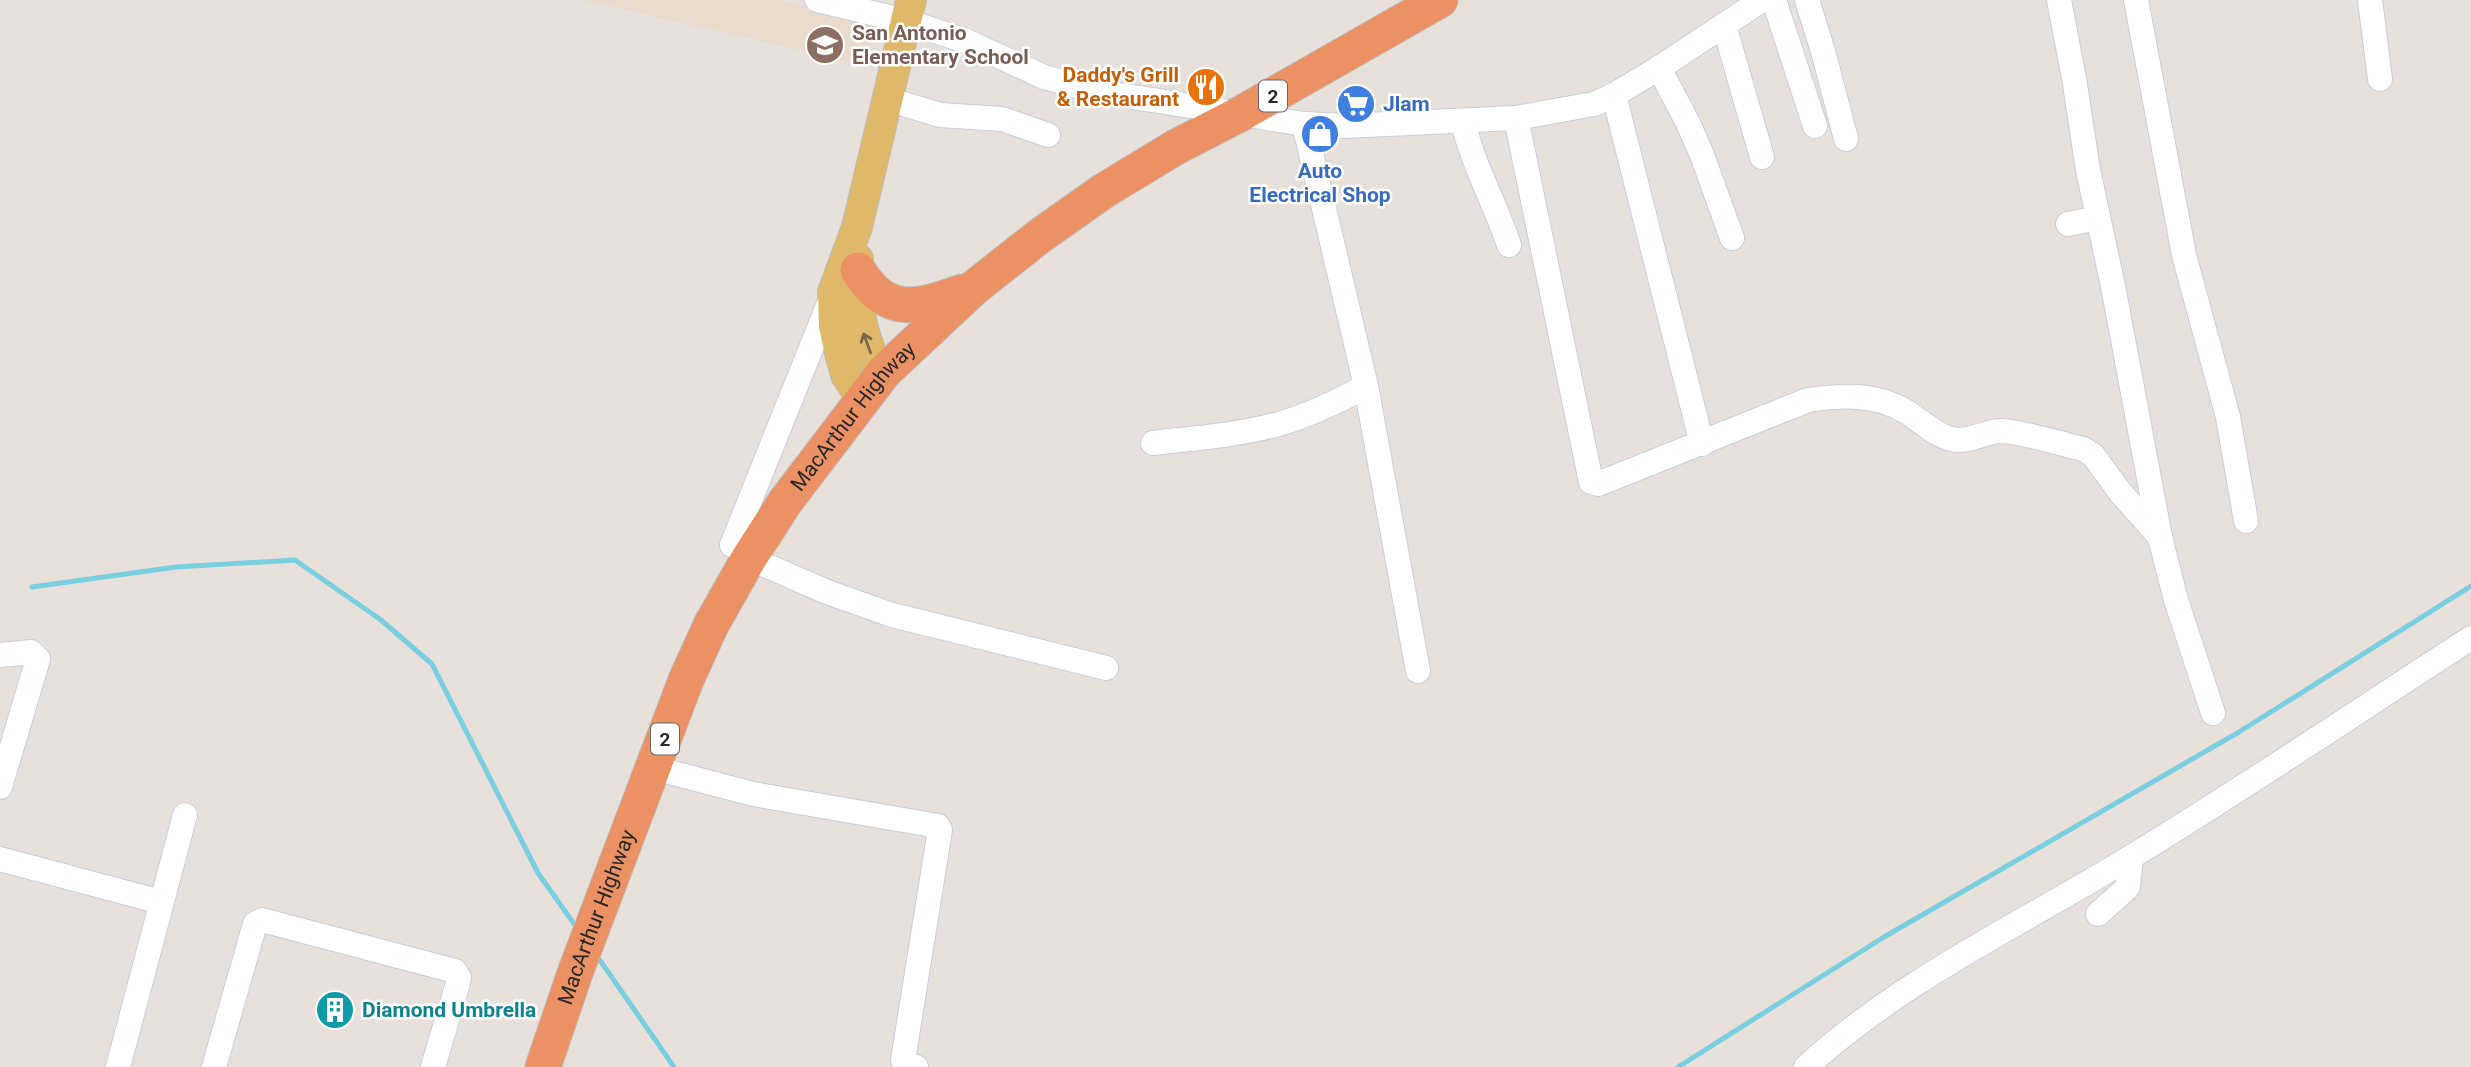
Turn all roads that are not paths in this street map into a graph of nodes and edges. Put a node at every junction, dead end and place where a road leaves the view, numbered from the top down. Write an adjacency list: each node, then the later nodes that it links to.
1 (817, 0): 9 (street)
2 (1440, 0): 15 (highway, MacArthur Highway / 2)
3 (1762, 0): 10 (street)
4 (1774, 0): 19 (street)
5 (1807, 0): 21 (street)
6 (2059, 0): 23 (street)
7 (2136, 0): 34 (street)
8 (2370, 0): 12 (street)
9 (908, 10): 14 (main road); 15 (street)
10 (1724, 24): 11 (street); 22 (street)
11 (1659, 68): 13 (street); 25 (street)
12 (2380, 79)
13 (1614, 95): 16 (street); 33 (street)
14 (887, 99): 20 (street); 27 (main road)
15 (1242, 113): 18 (street); 28 (highway, MacArthur Highway / 2)
16 (1516, 118): 17 (street); 33 (street)
17 (1463, 122): 18 (street); 26 (street)
18 (1304, 124): 30 (street)
19 (1815, 126)
20 (1048, 135)
21 (1846, 139)
22 (1762, 157)
23 (2098, 218): 24 (street); 35 (street)
24 (2068, 224)
25 (1732, 238)
26 (1510, 245)
27 (846, 281): 28 (highway); 29 (main road, one-way to 27); 31 (main road); 36 (street)
28 (975, 287): 29 (highway, MacArthur Highway / 2)
29 (884, 372): 31 (highway, MacArthur Highway / 2)
30 (1366, 386): 32 (street); 40 (street)
31 (862, 400): 36 (highway, MacArthur Highway / 2)
32 (1153, 443)
33 (1702, 444): 35 (street)
34 (2246, 521)
35 (2160, 537): 41 (street)
36 (740, 552): 39 (street); 42 (highway, MacArthur Highway / 2)
37 (2471, 638): 45 (street)
38 (0, 655): 43 (street)
39 (1106, 668)
40 (1418, 671)
41 (2213, 713)
42 (654, 768): 52 (highway, MacArthur Highway / 2); 53 (street)
43 (0, 788)
44 (185, 815): 47 (street)
45 (2131, 857): 48 (street); 54 (street)
46 (0, 859): 47 (street)
47 (161, 902): 49 (street)
48 (2098, 914)
49 (118, 1067)
50 (214, 1067): 51 (street)
51 (433, 1067)
52 (543, 1067)
53 (916, 1067)
54 (1806, 1067)

